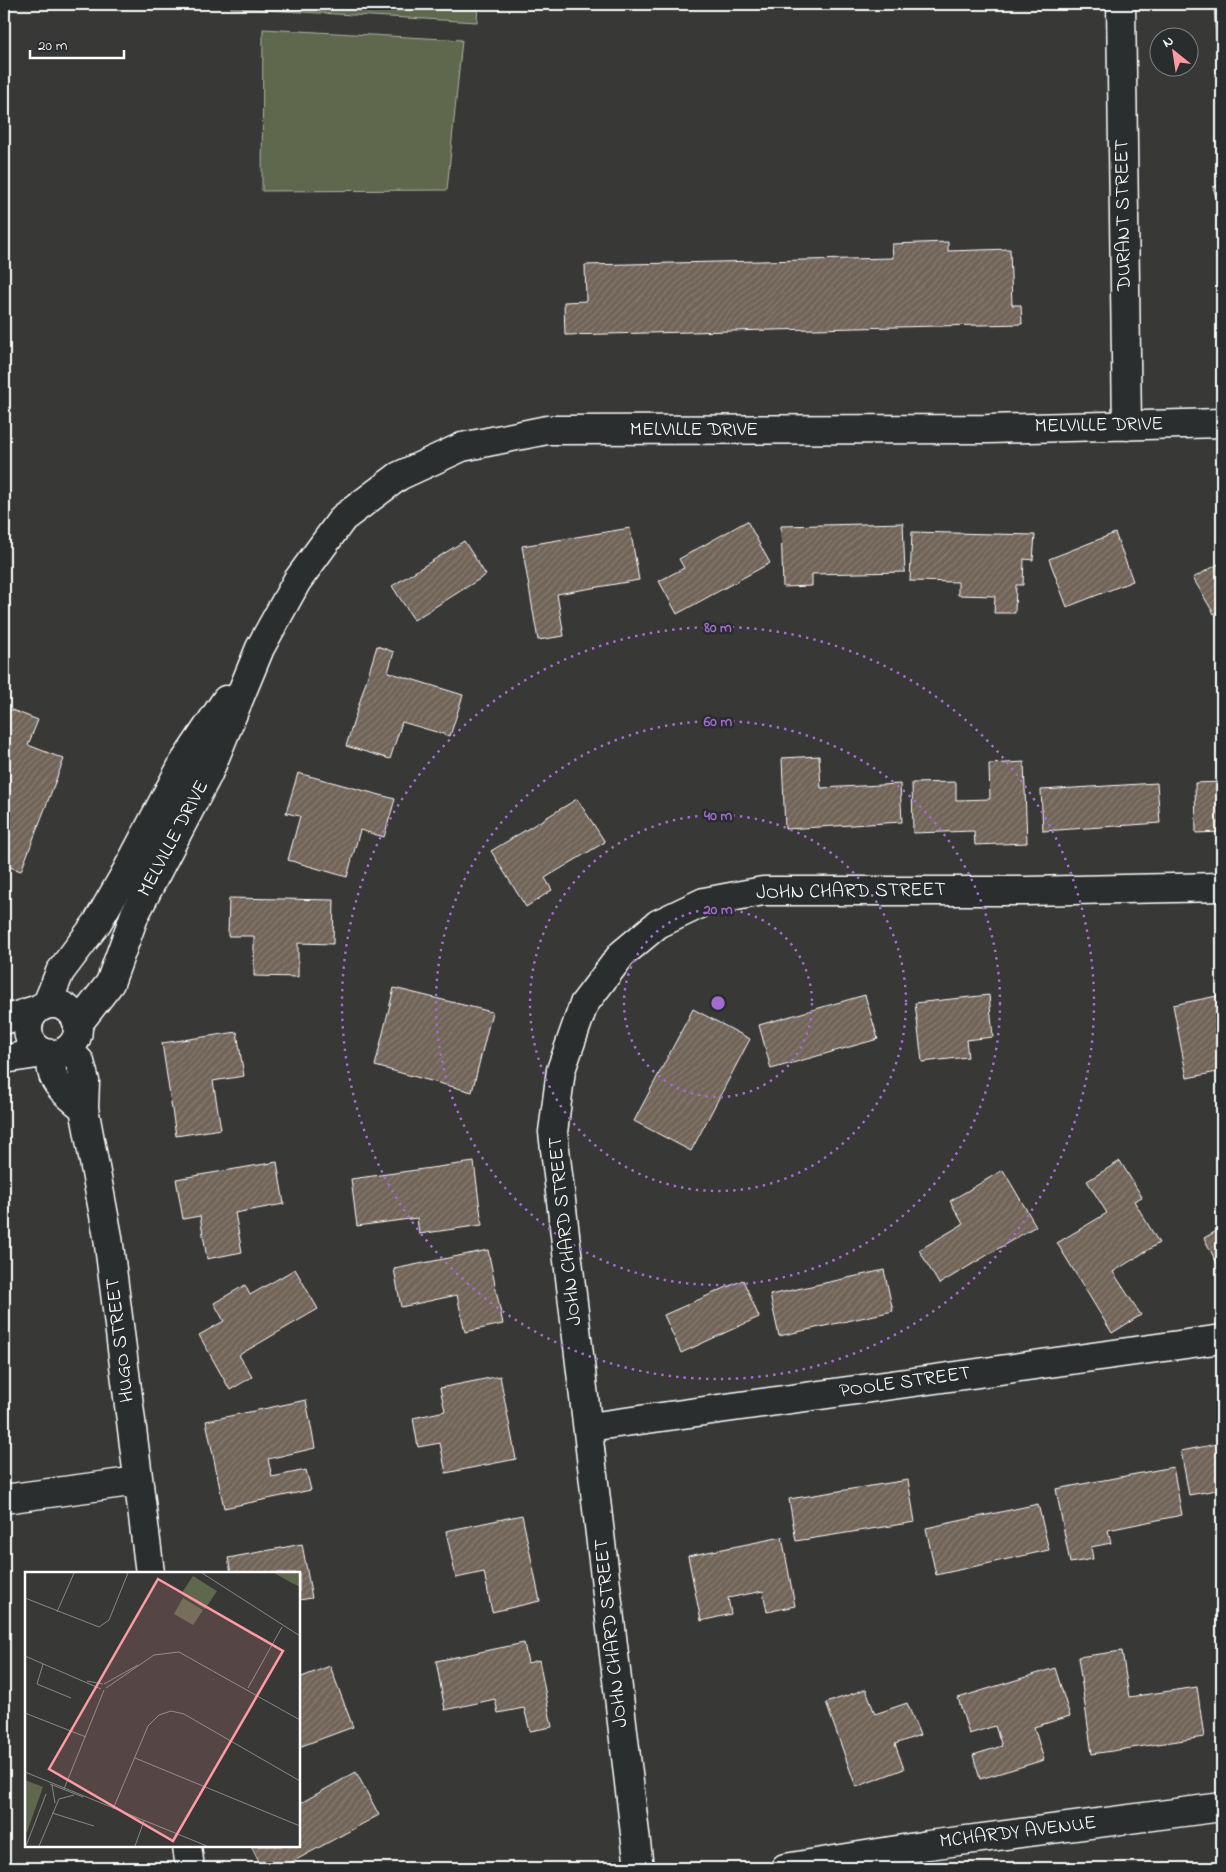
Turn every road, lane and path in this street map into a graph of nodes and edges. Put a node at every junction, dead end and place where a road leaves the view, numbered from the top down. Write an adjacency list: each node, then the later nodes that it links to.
1 (1121, 4): 3 (street, DURANT STREET)
2 (1222, 423): 3 (street, MELVILLE DRIVE)
3 (1127, 426): 4 (street, MELVILLE DRIVE)
4 (260, 648): 6 (street, MELVILLE DRIVE); 8 (street, MELVILLE DRIVE)
5 (1222, 887): 12 (street, JOHN CHARD STREET)
6 (42, 1006): 7 (street); 8 (street); 9 (street)
7 (4, 1020)
8 (78, 1024): 9 (street)
9 (55, 1052): 10 (street); 13 (street, HUGO STREET)
10 (4, 1059)
11 (1222, 1339): 12 (street, POOLE STREET)
12 (589, 1427): 20 (street, JOHN CHARD STREET)
13 (138, 1481): 14 (street); 15 (street, HUGO STREET)
14 (4, 1499)
15 (150, 1572)
16 (1222, 1807): 18 (street, MCHARDY AVENUE)
17 (187, 1847): 19 (street)
18 (930, 1857): 21 (street, MCHARDY AVENUE)
19 (190, 1868)
20 (639, 1868)
21 (785, 1868)

